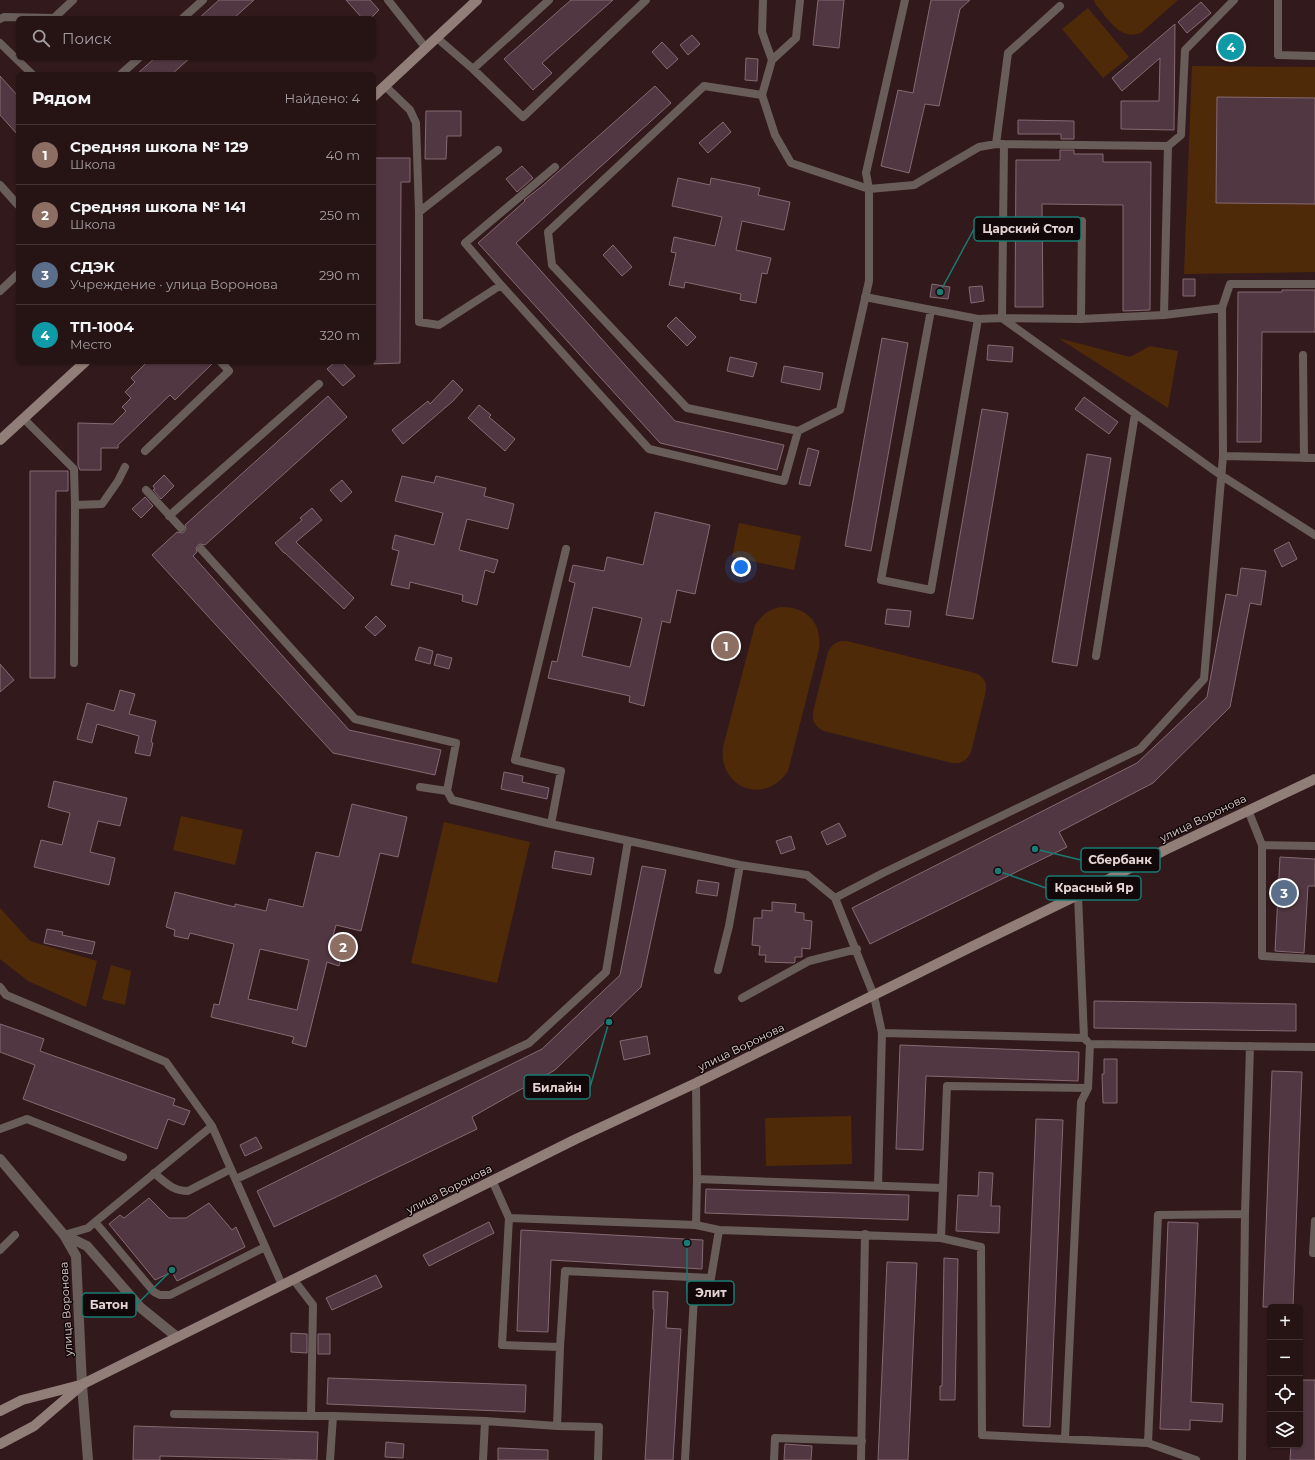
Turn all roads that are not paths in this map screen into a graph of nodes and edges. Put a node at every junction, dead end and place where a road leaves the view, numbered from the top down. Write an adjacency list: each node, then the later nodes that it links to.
1 (73, 0): 13 (lane)
2 (203, 0): 14 (lane)
3 (388, 0): 19 (lane)
4 (477, 0): 17 (main road)
5 (549, 0): 25 (lane)
6 (646, 0): 25 (lane)
7 (763, 0): 24 (lane)
8 (800, 0): 24 (lane)
9 (905, 0): 36 (lane)
10 (1234, 0): 32 (lane)
11 (1278, 0): 20 (lane)
12 (1060, 6): 31 (lane)
13 (56, 16)
14 (185, 16)
15 (16, 17): 16 (lane)
16 (0, 19)
17 (437, 38): 19 (main road); 25 (lane)
18 (0, 43): 21 (lane)
19 (426, 48): 28 (main road)
20 (1315, 56)
21 (16, 58)
22 (18, 60): 26 (lane)
23 (137, 60): 27 (lane)
24 (772, 60): 30 (lane)
25 (473, 69)
26 (30, 72)
27 (123, 72)
28 (385, 86): 29 (main road); 38 (lane)
29 (376, 94)
30 (762, 95): 36 (lane); 57 (lane)
31 (1000, 144): 32 (lane); 36 (lane); 48 (lane)
32 (1168, 146): 47 (lane)
33 (498, 150): 38 (lane)
34 (555, 166): 42 (lane)
35 (0, 186): 37 (lane)
36 (869, 189): 44 (lane)
37 (16, 203)
38 (419, 212): 42 (lane)
39 (1082, 221): 50 (lane)
40 (16, 276): 43 (lane)
41 (1315, 284): 45 (lane)
42 (501, 286): 57 (lane)
43 (0, 291)
44 (865, 296): 46 (lane); 57 (lane)
45 (1222, 308): 47 (lane); 60 (lane)
46 (931, 310): 49 (lane); 49 (lane)
47 (1164, 316): 50 (lane)
48 (1002, 318): 49 (lane); 50 (lane); 55 (lane)
49 (978, 319)
50 (1081, 319)
51 (1303, 355): 61 (lane)
52 (83, 364): 56 (main road)
53 (223, 364): 59 (lane)
54 (319, 384): 67 (lane)
55 (1135, 414): 64 (lane); 72 (lane)
56 (24, 419): 58 (main road); 66 (lane)
57 (798, 432)
58 (0, 440)
59 (145, 451)
60 (1223, 456): 61 (lane); 64 (lane)
61 (1304, 458): 62 (lane)
62 (1315, 458)
63 (125, 467): 66 (lane)
64 (1222, 476): 69 (lane); 84 (lane)
65 (146, 490): 67 (lane)
66 (75, 505): 73 (lane)
67 (169, 516): 68 (lane)
68 (182, 528)
69 (1315, 535)
70 (201, 549): 76 (lane)
71 (566, 549): 78 (lane)
72 (1096, 656)
73 (74, 663)
74 (1315, 778): 77 (main road, улица Воронова)
75 (420, 787): 76 (lane)
76 (447, 791): 78 (lane)
77 (1248, 810): 80 (lane); 83 (main road, улица Воронова)
78 (551, 824): 79 (lane)
79 (628, 841): 82 (lane); 104 (lane)
80 (1262, 845): 81 (lane); 86 (lane)
81 (1315, 846)
82 (740, 865): 84 (lane); 87 (lane)
83 (1078, 895): 89 (main road, улица Воронова); 92 (lane)
84 (836, 898): 85 (lane)
85 (857, 949): 89 (lane); 90 (lane)
86 (1315, 959)
87 (718, 970)
88 (0, 987): 97 (lane)
89 (874, 996): 91 (lane); 95 (main road, улица Воронова)
90 (742, 998)
91 (882, 1033): 92 (lane); 106 (lane)
92 (1087, 1041): 93 (lane); 96 (lane)
93 (1250, 1046): 94 (lane); 108 (lane)
94 (1315, 1047)
95 (696, 1083): 103 (lane); 105 (main road, улица Воронова)
96 (1088, 1088): 107 (lane); 133 (lane)
97 (212, 1126): 101 (lane); 102 (lane)
98 (0, 1129): 99 (lane)
99 (123, 1157)
100 (0, 1159): 116 (street, улица Воронова)
101 (231, 1169): 102 (lane); 104 (lane)
102 (154, 1173): 111 (lane)
103 (697, 1178): 106 (lane); 112 (lane)
104 (236, 1179): 118 (lane)
105 (492, 1180): 109 (lane); 122 (main road, улица Воронова)
106 (878, 1185): 107 (lane)
107 (942, 1188): 117 (lane)
108 (1245, 1214): 135 (lane); 145 (lane)
109 (509, 1218): 112 (lane); 125 (lane)
110 (1315, 1221): 120 (lane)
111 (95, 1222): 116 (lane); 118 (lane)
112 (696, 1225): 113 (lane)
113 (719, 1230): 114 (lane); 121 (lane)
114 (865, 1234): 117 (lane); 134 (lane)
115 (15, 1235): 119 (lane)
116 (64, 1235): 124 (street, улица Воронова); 126 (street, улица Воронова)
117 (941, 1238): 133 (lane)
118 (265, 1248): 123 (lane)
119 (0, 1250)
120 (1315, 1254)
121 (695, 1278): 125 (lane); 141 (lane)
122 (293, 1279): 123 (main road, улица Воронова); 129 (lane)
123 (282, 1285): 124 (main road, улица Воронова)
124 (177, 1337): 126 (main road, улица Воронова)
125 (560, 1347): 132 (lane)
126 (83, 1384): 127 (main road, улица Воронова); 136 (main road, улица Воронова); 137 (street)
127 (0, 1411)
128 (174, 1414): 129 (lane)
129 (311, 1416): 130 (lane)
130 (333, 1416): 131 (lane); 138 (lane)
131 (485, 1421): 132 (lane); 139 (lane)
132 (557, 1426): 140 (lane)
133 (1065, 1438): 135 (lane)
134 (862, 1441): 142 (lane); 143 (lane)
135 (1148, 1443): 144 (lane)
136 (0, 1444)
137 (88, 1460)
138 (330, 1460)
139 (483, 1460)
140 (598, 1460)
141 (685, 1460)
142 (774, 1460)
143 (861, 1460)
144 (1196, 1460)
145 (1242, 1460)

